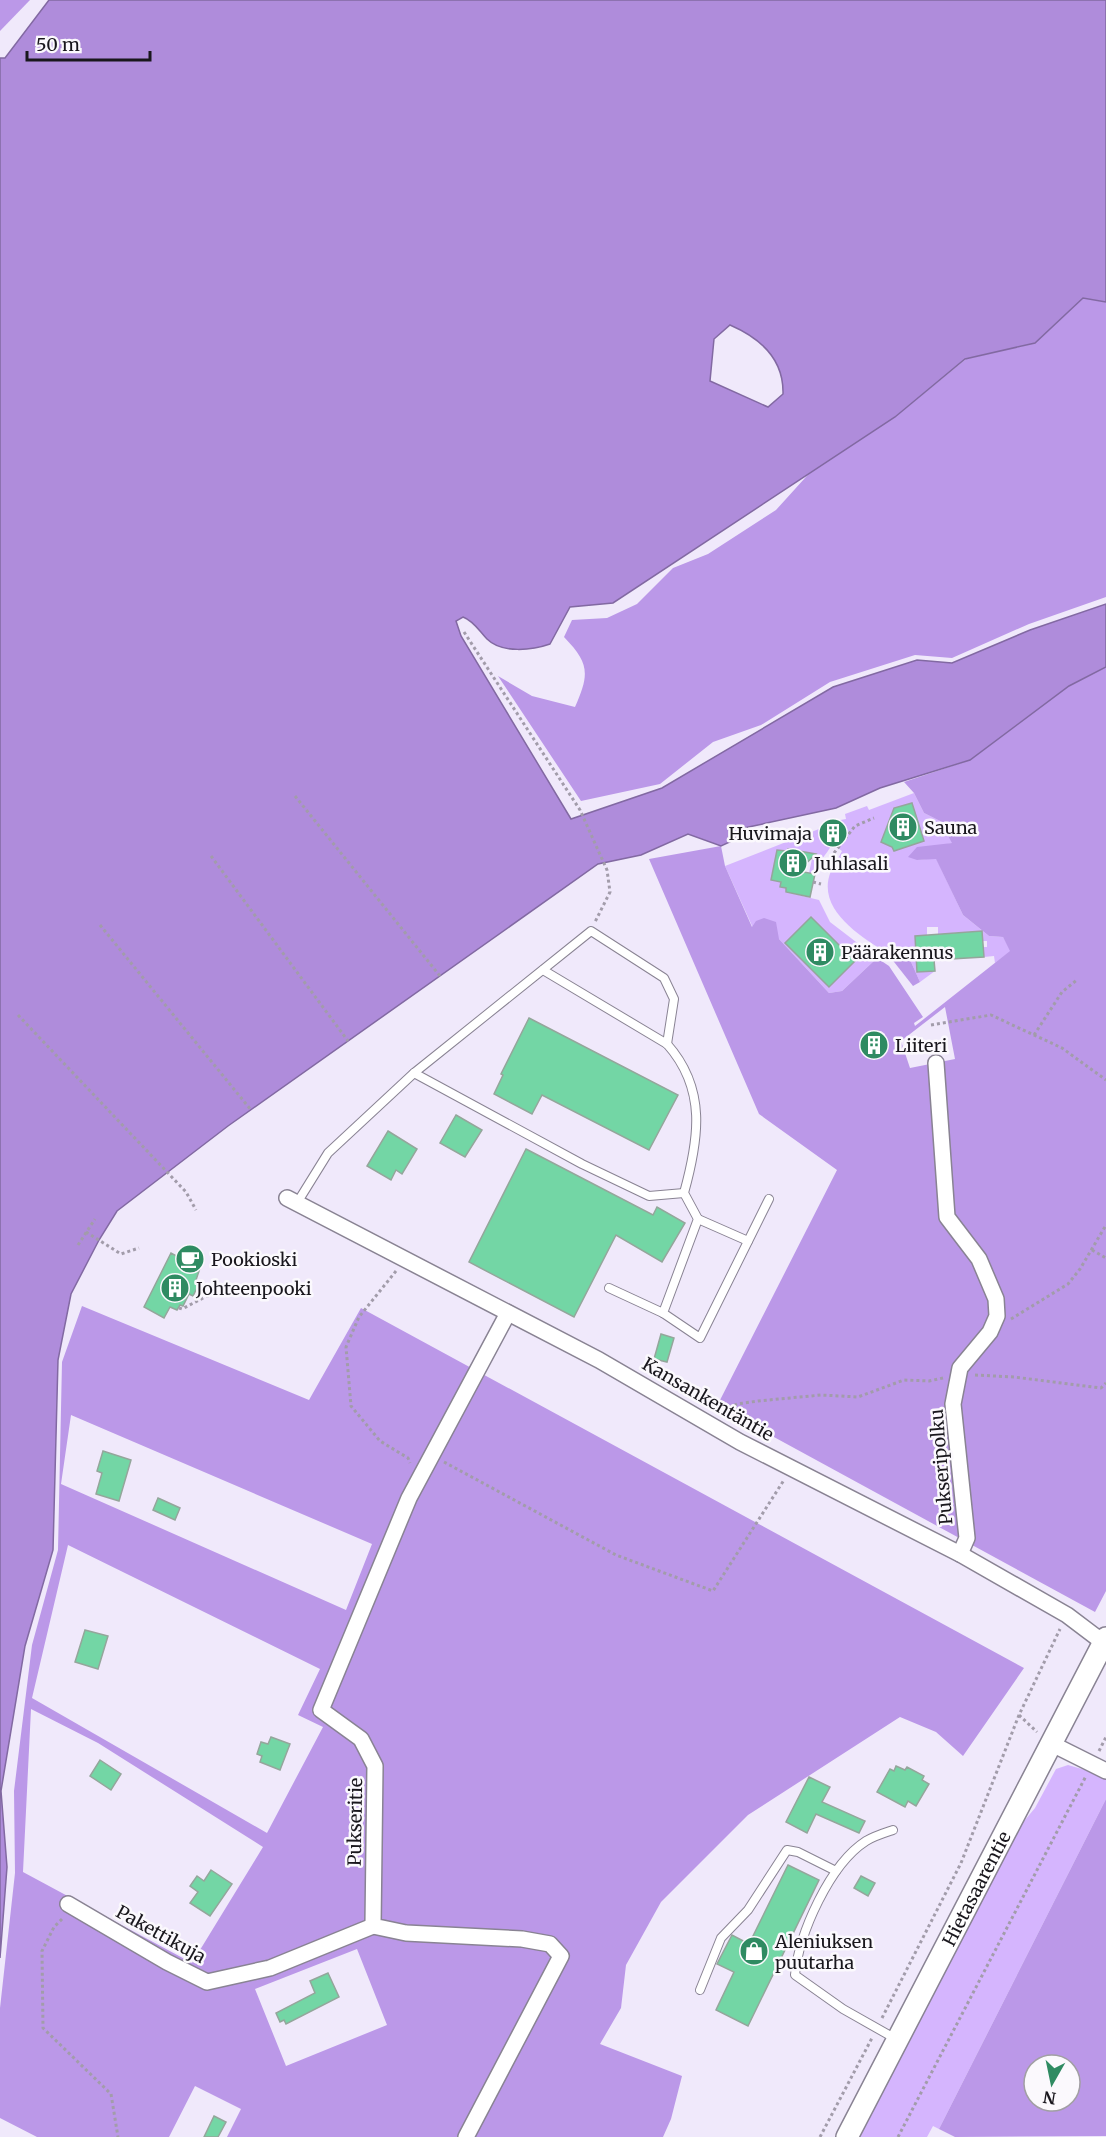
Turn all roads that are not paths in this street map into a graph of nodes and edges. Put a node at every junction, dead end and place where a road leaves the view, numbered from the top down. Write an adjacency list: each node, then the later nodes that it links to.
1 (543, 970): 2 (lane); 2 (lane); 4 (lane)
2 (667, 1044): 5 (lane)
3 (936, 1063): 13 (street, Pukseripolku)
4 (414, 1073): 5 (lane); 7 (lane)
5 (684, 1193): 8 (lane)
6 (769, 1199): 9 (lane)
7 (292, 1201): 11 (street, Kansankentäntie)
8 (698, 1220): 9 (lane); 12 (lane)
9 (748, 1241): 12 (lane)
10 (609, 1288): 12 (lane)
11 (508, 1313): 13 (street, Kansankentäntie); 20 (street, Pukseritie)
12 (663, 1313)
13 (960, 1554): 14 (street, Kansankentäntie)
14 (1105, 1641): 15 (street, Hietasaarentie)
15 (1050, 1743): 16 (street); 22 (street, Hietasaarentie)
16 (1099, 1767)
17 (892, 1830): 18 (lane)
18 (836, 1871): 21 (lane); 22 (lane)
19 (71, 1905): 20 (street, Pakettikuja)
20 (373, 1926): 23 (street)
21 (700, 1990)
22 (897, 2039): 24 (street, Hietasaarentie)
23 (466, 2137)
24 (847, 2137)

